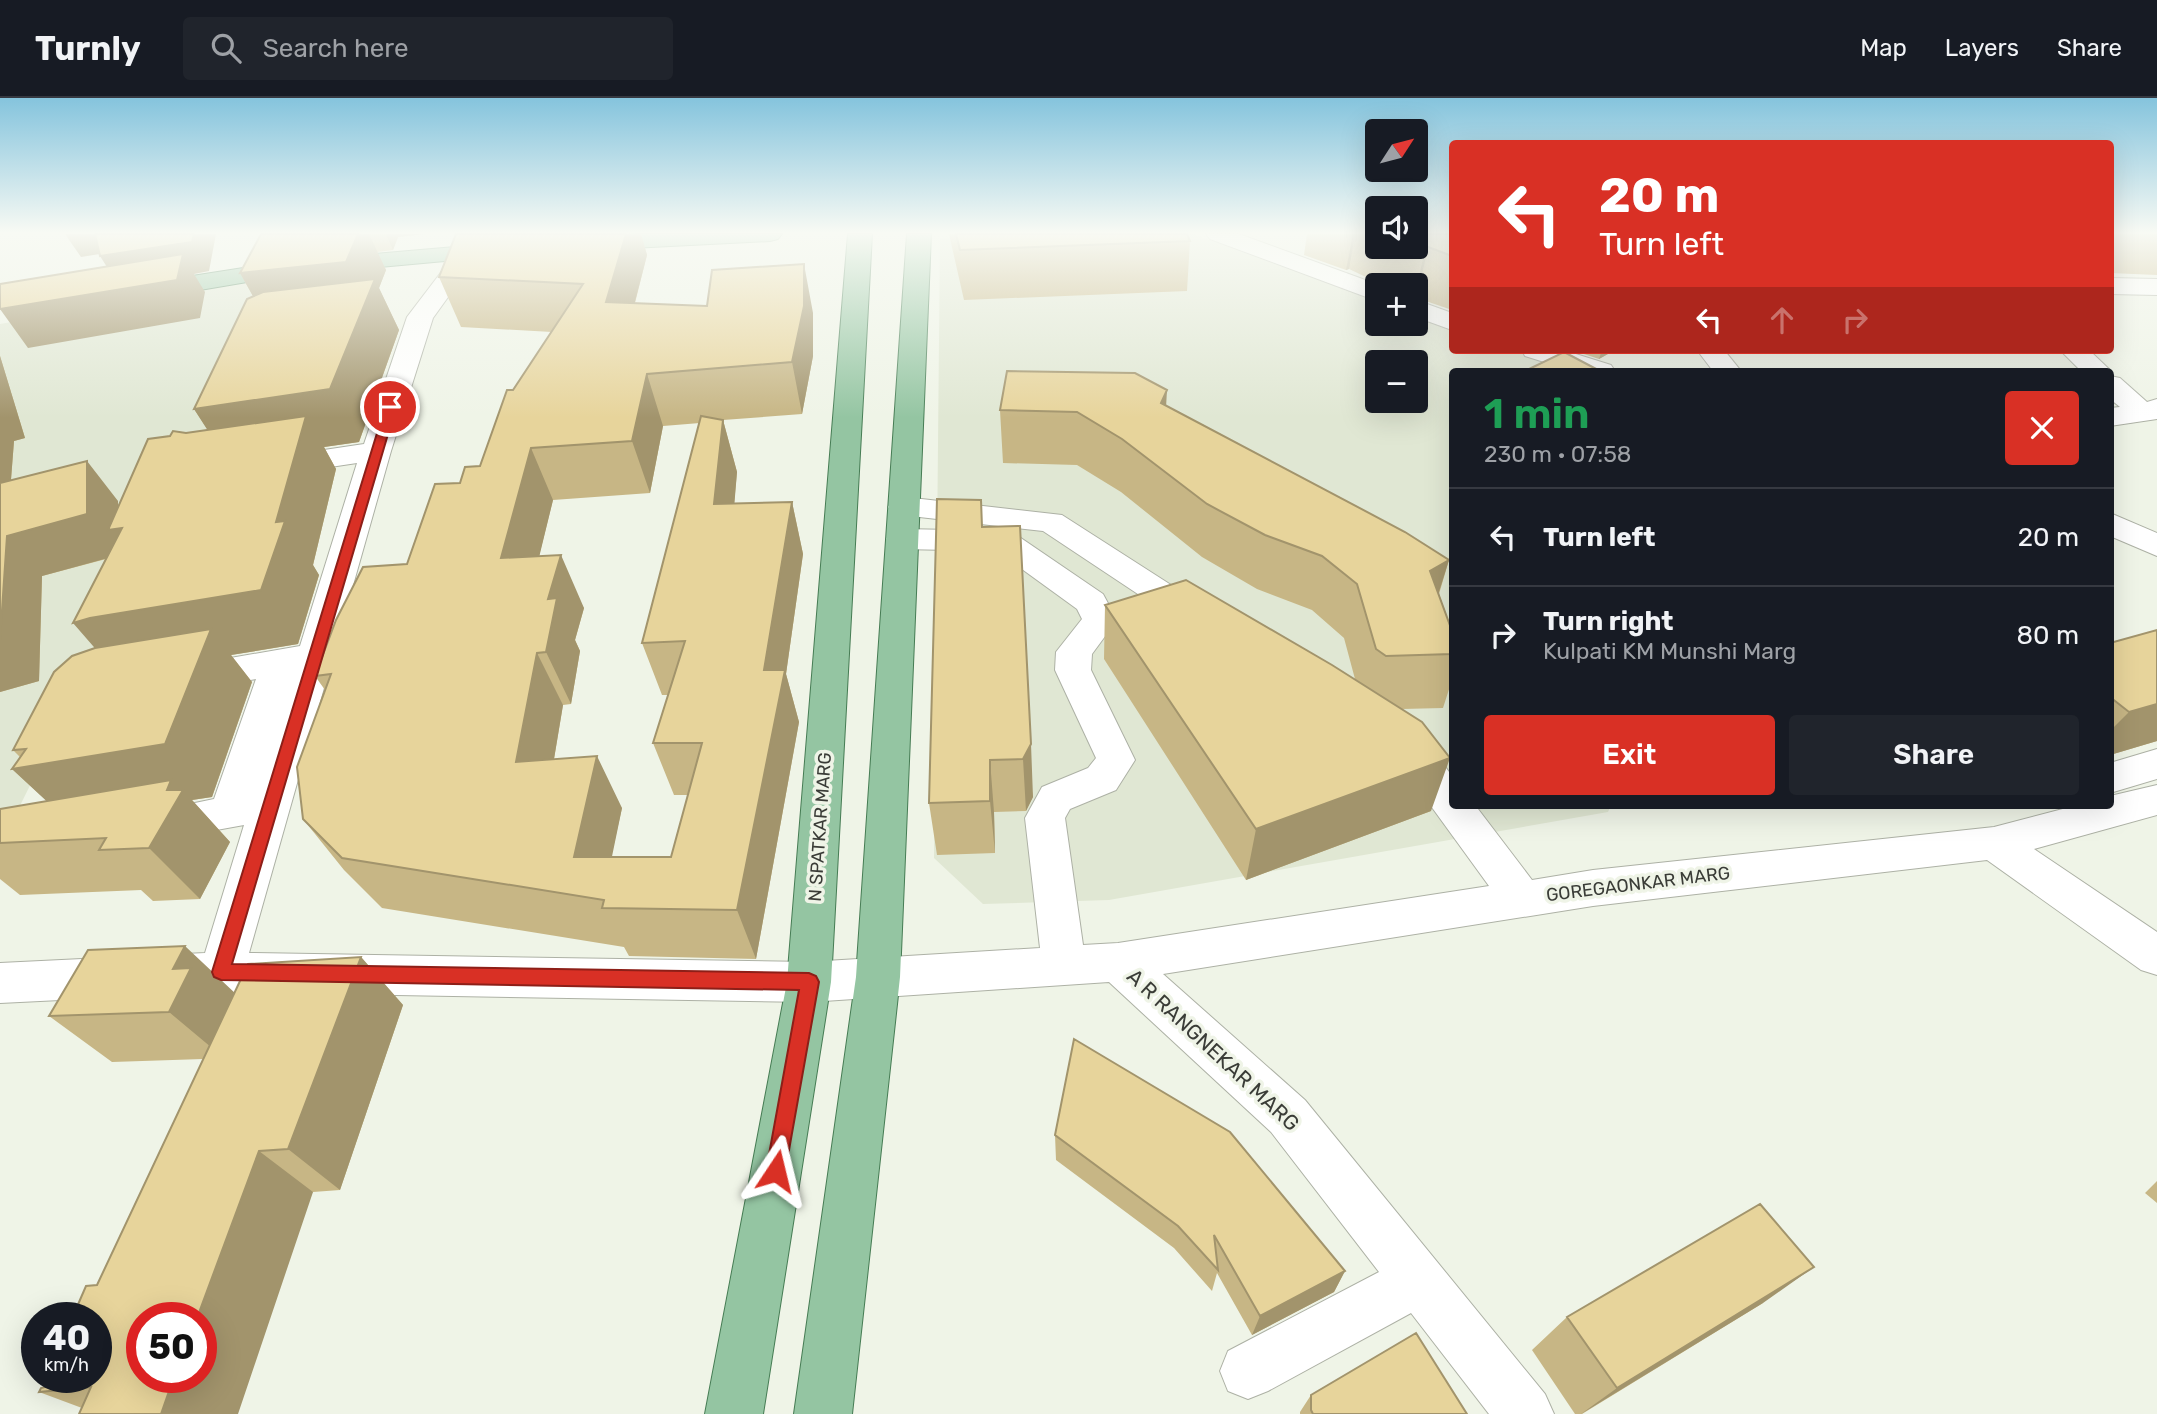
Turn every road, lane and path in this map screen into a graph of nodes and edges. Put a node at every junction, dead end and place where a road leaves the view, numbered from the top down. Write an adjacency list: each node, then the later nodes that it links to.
1 (425, 295): 15 (street)
2 (856, 295): 40 (main road, N SPATKAR MARG)
3 (916, 295): 17 (main road)
4 (1428, 313): 5 (street)
5 (1449, 321)
6 (1548, 354): 9 (street)
7 (1713, 354): 10 (street)
8 (2078, 354): 11 (street)
9 (1592, 368)
10 (1725, 368)
11 (2094, 368)
12 (2114, 387): 13 (street)
13 (2150, 411): 14 (street)
14 (2114, 416)
15 (376, 452): 16 (street); 21 (street)
16 (248, 471)
17 (903, 523): 20 (street); 36 (street); 39 (main road)
18 (2114, 525): 19 (street)
19 (2157, 545)
20 (1224, 635)
21 (298, 659): 22 (street); 28 (street); 30 (street)
22 (162, 682)
23 (1374, 733): 27 (street)
24 (2157, 764): 25 (street)
25 (2114, 777)
26 (2157, 800): 32 (street, GOREGAONKAR MARG)
27 (1449, 801)
28 (271, 805): 30 (street); 37 (street)
29 (1455, 809): 33 (street)
30 (229, 813): 31 (street)
31 (125, 830)
32 (1994, 844): 33 (street, GOREGAONKAR MARG); 34 (street)
33 (1522, 899): 35 (street, GOREGAONKAR MARG)
34 (2157, 956)
35 (1118, 962): 36 (street, A R RANGNEKAR MARG); 43 (street, A R RANGNEKAR MARG)
36 (1064, 965): 39 (street, A R RANGNEKAR MARG)
37 (221, 972): 38 (street, A R RANGNEKAR MARG); 41 (street, A R RANGNEKAR MARG)
38 (288, 973): 40 (street, A R RANGNEKAR MARG); 42 (street)
39 (878, 977): 40 (street, A R RANGNEKAR MARG); 46 (main road)
40 (809, 982): 45 (main road, N SPATKAR MARG)
41 (0, 983)
42 (266, 1023)
43 (1418, 1280): 44 (street); 47 (street, A R RANGNEKAR MARG)
44 (1248, 1371)
45 (734, 1414)
46 (823, 1414)
47 (1525, 1414)

